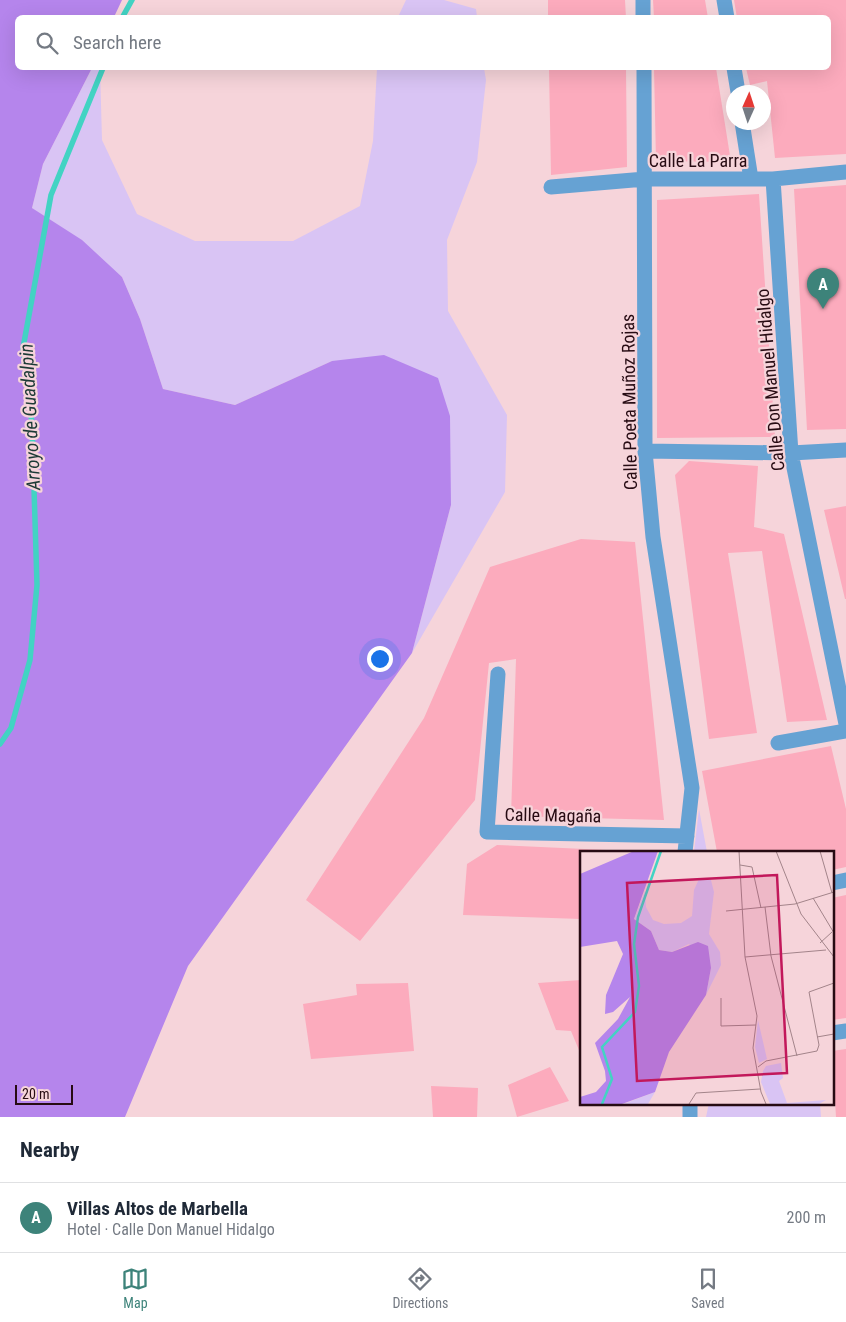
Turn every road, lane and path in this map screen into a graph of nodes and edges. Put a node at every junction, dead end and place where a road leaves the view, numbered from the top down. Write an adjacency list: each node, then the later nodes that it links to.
1 (643, 0): 3 (street)
2 (724, 0): 4 (street)
3 (643, 15)
4 (726, 15)
5 (644, 70): 10 (street, Calle Poeta Muñoz Rojas)
6 (734, 70): 7 (street)
7 (737, 85)
8 (743, 130): 11 (street)
9 (846, 172): 12 (street, Calle La Parra)
10 (645, 178): 11 (street, Calle La Parra); 13 (street, Calle La Parra); 14 (street, Calle Poeta Muñoz Rojas)
11 (750, 179): 12 (street, Calle La Parra)
12 (773, 179): 16 (street, Calle Don Manuel Hidalgo)
13 (551, 187)
14 (645, 450): 16 (street); 21 (street, Calle Poeta Muñoz Rojas)
15 (846, 450): 16 (street)
16 (791, 453): 18 (street, Calle Don Manuel Hidalgo)
17 (498, 674): 21 (street, Calle Magaña)
18 (846, 724)
19 (846, 730): 20 (street)
20 (778, 743)
21 (687, 836): 22 (street, Calle Poeta Muñoz Rojas)
22 (685, 851)
23 (690, 1104): 24 (street)
24 (690, 1117)

